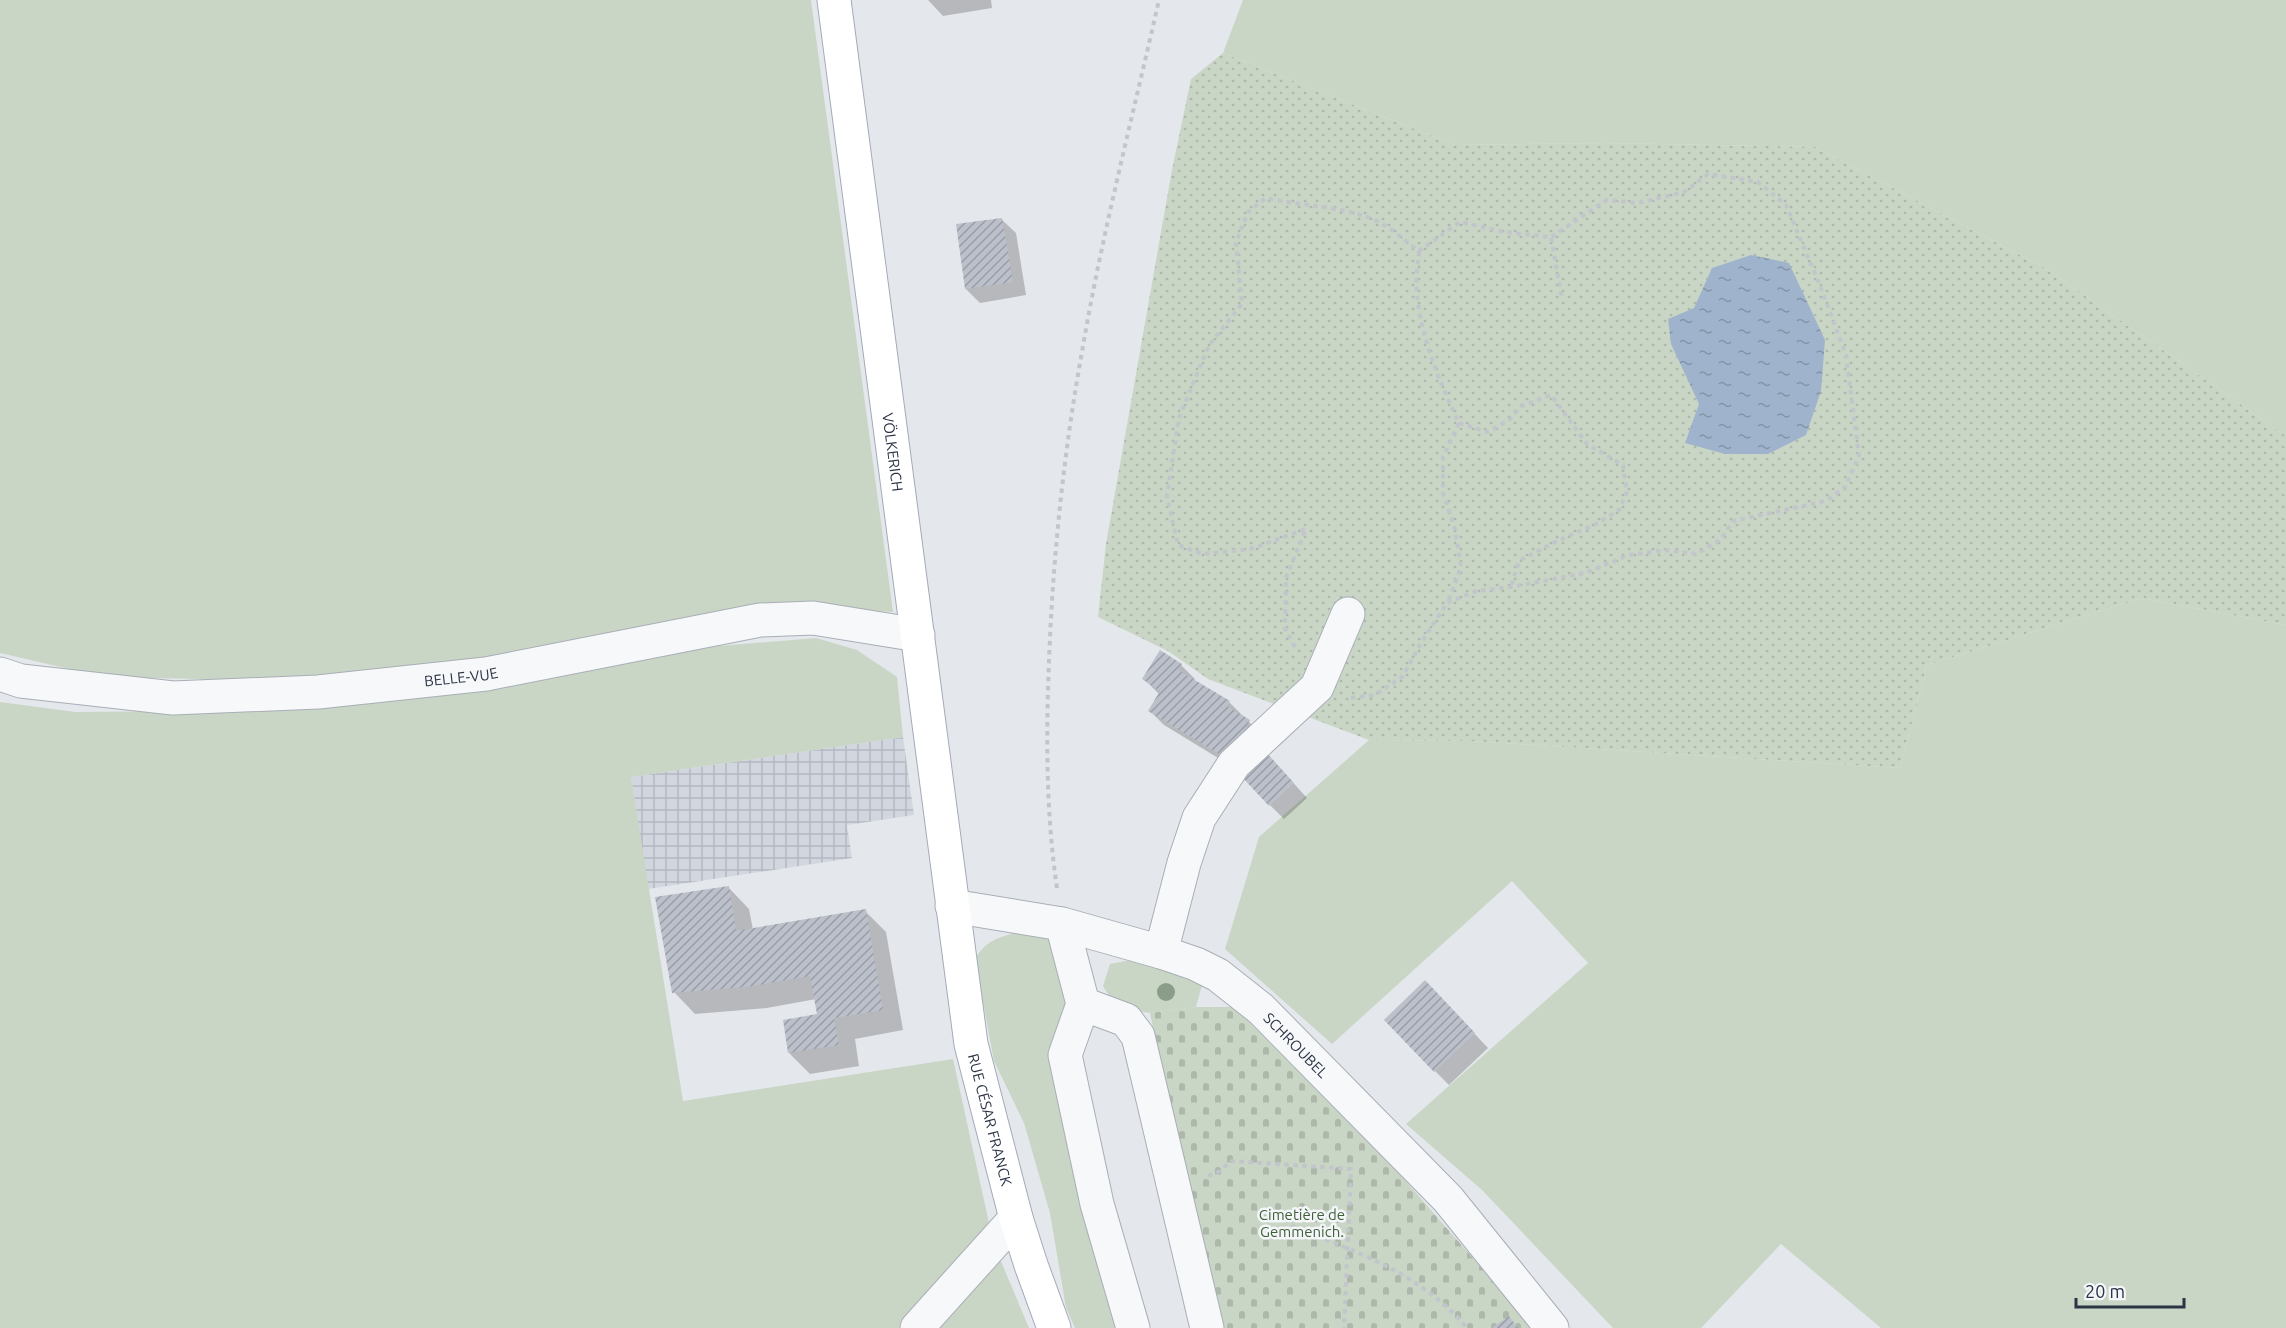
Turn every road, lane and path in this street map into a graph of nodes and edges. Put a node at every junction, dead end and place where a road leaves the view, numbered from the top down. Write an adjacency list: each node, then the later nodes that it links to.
1 (834, 0): 10 (main road, VÖLKERICH)
2 (1159, 0): 14 (path)
3 (1551, 237): 4 (path); 5 (path); 7 (path)
4 (1419, 251): 6 (path); 12 (path)
5 (1562, 299)
6 (1459, 423): 7 (path); 8 (path)
7 (1511, 587): 8 (path)
8 (1447, 603): 12 (path)
9 (1348, 614): 12 (street)
10 (918, 635): 11 (street, BELLE-VUE); 13 (main road, VÖLKERICH)
11 (0, 674)
12 (1317, 687): 15 (street)
13 (952, 906): 14 (street, SCHROUBEL); 18 (main road, RUE CÉSAR FRANCK)
14 (1062, 924): 15 (street, SCHROUBEL); 16 (street)
15 (1161, 952): 27 (street, SCHROUBEL)
16 (1083, 1004): 17 (street); 23 (street)
17 (1175, 1185): 20 (path); 24 (street)
18 (1016, 1218): 21 (street); 22 (main road, RUE CÉSAR FRANCK)
19 (1292, 1226): 20 (path)
20 (1346, 1248): 25 (path); 26 (path)
21 (917, 1328)
22 (1054, 1328)
23 (1133, 1328)
24 (1207, 1328)
25 (1344, 1328)
26 (1467, 1328)
27 (1551, 1328)

